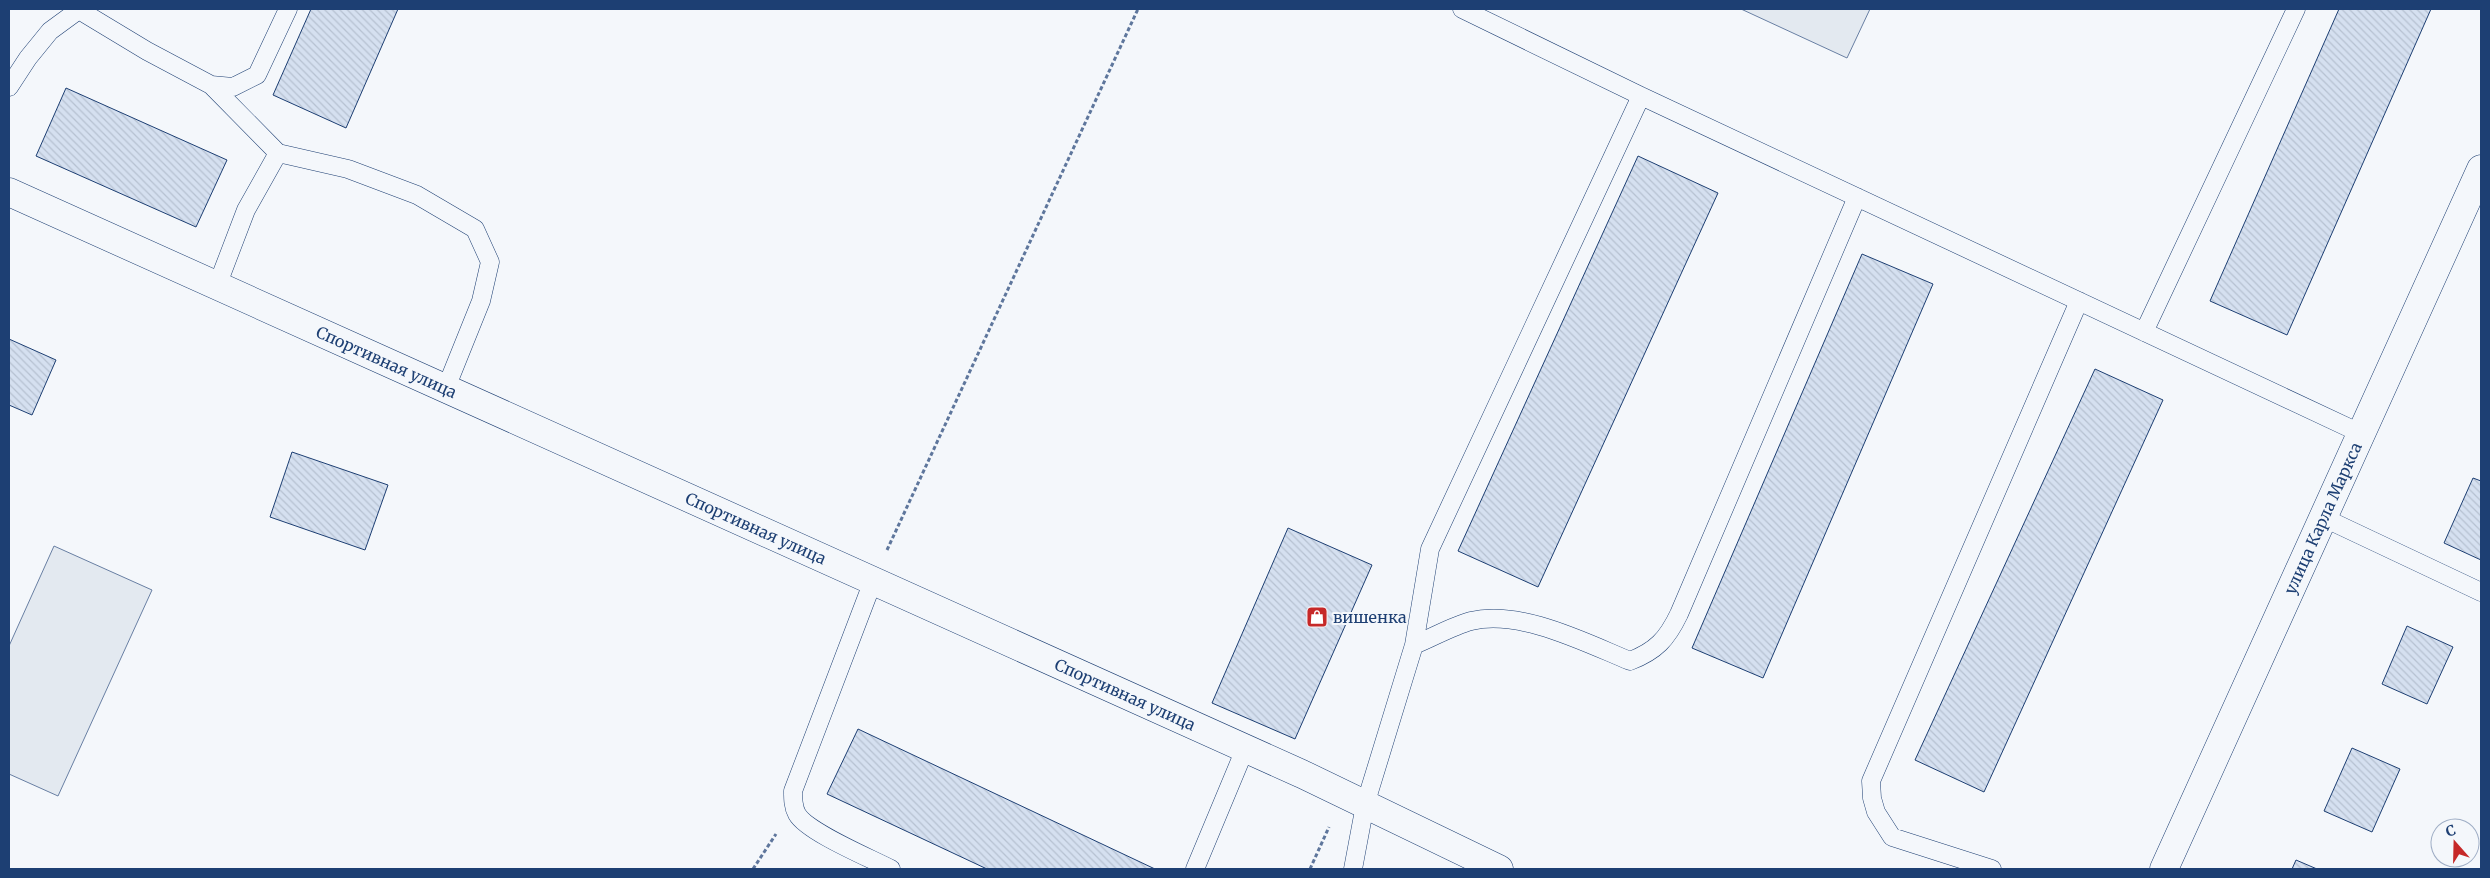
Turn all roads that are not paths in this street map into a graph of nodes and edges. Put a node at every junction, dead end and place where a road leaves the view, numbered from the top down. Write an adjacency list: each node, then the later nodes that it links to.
1 (79, 9): 5 (lane); 6 (lane)
2 (288, 9): 5 (lane)
3 (1462, 9): 7 (lane)
4 (2296, 9): 14 (lane)
5 (211, 85): 8 (lane)
6 (9, 87)
7 (1641, 96): 11 (lane); 20 (lane)
8 (278, 153): 12 (lane); 15 (lane)
9 (2481, 169): 16 (street, улица Карла Маркса)
10 (9, 192): 12 (street, Спортивная улица)
11 (1857, 197): 13 (lane); 20 (lane)
12 (218, 286): 15 (street, Спортивная улица)
13 (2079, 301): 14 (lane); 27 (lane)
14 (2144, 332): 16 (lane)
15 (446, 388): 18 (street, Спортивная улица)
16 (2360, 433): 17 (street, улица Карла Маркса)
17 (2322, 517): 19 (lane); 28 (street, улица Карла Маркса)
18 (873, 581): 21 (street, Спортивная улица); 23 (lane)
19 (2481, 592)
20 (1414, 645): 22 (lane)
21 (1245, 749): 22 (street, Спортивная улица); 24 (lane)
22 (1354, 800): 25 (lane); 26 (street, Спортивная улица)
23 (891, 869)
24 (1195, 869)
25 (1352, 869)
26 (1499, 869)
27 (1992, 869)
28 (2164, 869)

